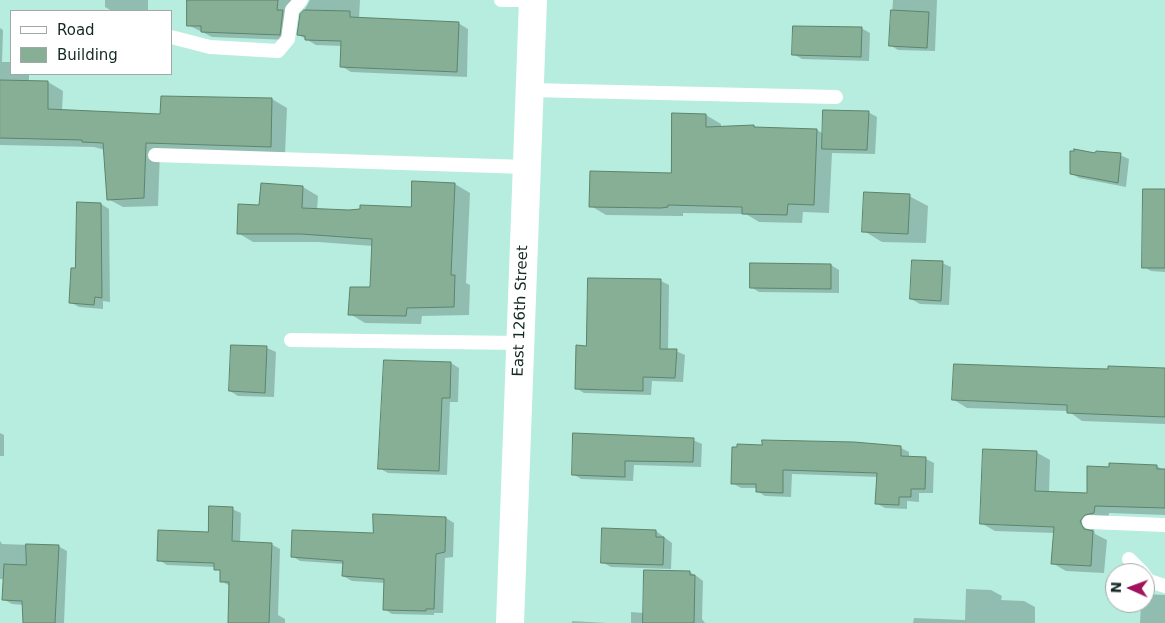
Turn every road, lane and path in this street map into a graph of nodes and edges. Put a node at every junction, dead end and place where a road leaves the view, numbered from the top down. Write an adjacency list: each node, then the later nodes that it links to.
1 (301, 0): 4 (lane)
2 (502, 0): 3 (lane)
3 (533, 0): 5 (street, East 126th Street)
4 (172, 37)
5 (530, 90): 6 (lane); 8 (street, East 126th Street)
6 (836, 97)
7 (155, 155): 8 (lane)
8 (526, 167): 10 (street, East 126th Street)
9 (291, 340): 10 (lane)
10 (520, 343): 15 (street, East 126th Street)
11 (1089, 522): 12 (lane)
12 (1165, 525)
13 (1129, 559): 14 (lane)
14 (1133, 563)
15 (510, 623)

